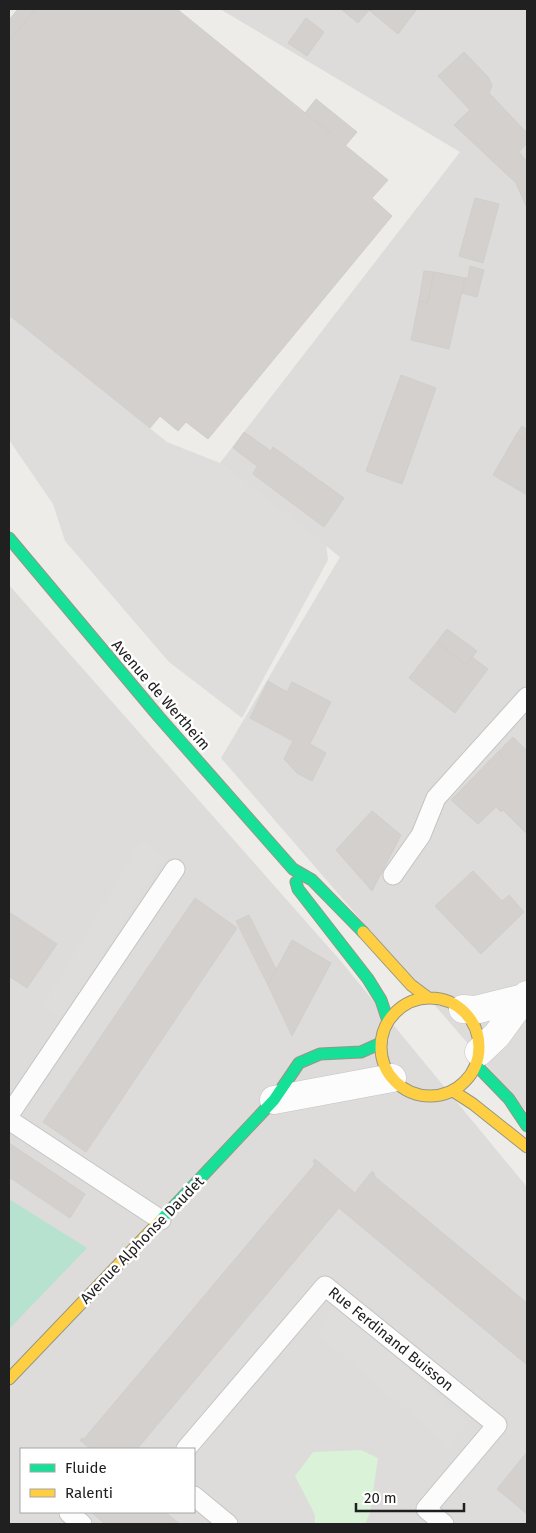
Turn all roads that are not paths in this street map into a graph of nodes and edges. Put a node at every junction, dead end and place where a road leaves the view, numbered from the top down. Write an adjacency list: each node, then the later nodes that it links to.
1 (9, 538): 4 (street, Avenue de Wertheim)
2 (527, 697): 5 (lane)
3 (175, 869): 15 (lane)
4 (293, 869): 7 (street, Avenue de Wertheim); 9 (street, Avenue de Wertheim)
5 (393, 875)
6 (525, 996): 8 (street); 11 (street)
7 (427, 997): 8 (street); 9 (street)
8 (463, 1009): 11 (street)
9 (388, 1021): 10 (street)
10 (381, 1043): 12 (street); 14 (street, Avenue Alphonse Daudet)
11 (478, 1059): 13 (street); 17 (street)
12 (392, 1078): 13 (street); 14 (street)
13 (453, 1091): 18 (street)
14 (274, 1100): 19 (street, Avenue Alphonse Daudet)
15 (9, 1116)
16 (9, 1120): 19 (lane)
17 (527, 1126)
18 (527, 1147)
19 (161, 1220): 20 (street, Avenue Alphonse Daudet)
20 (9, 1379)
21 (187, 1448): 24 (lane, Rue Ferdinand Buisson)
22 (195, 1497): 23 (lane)
23 (228, 1524)
24 (444, 1524)

